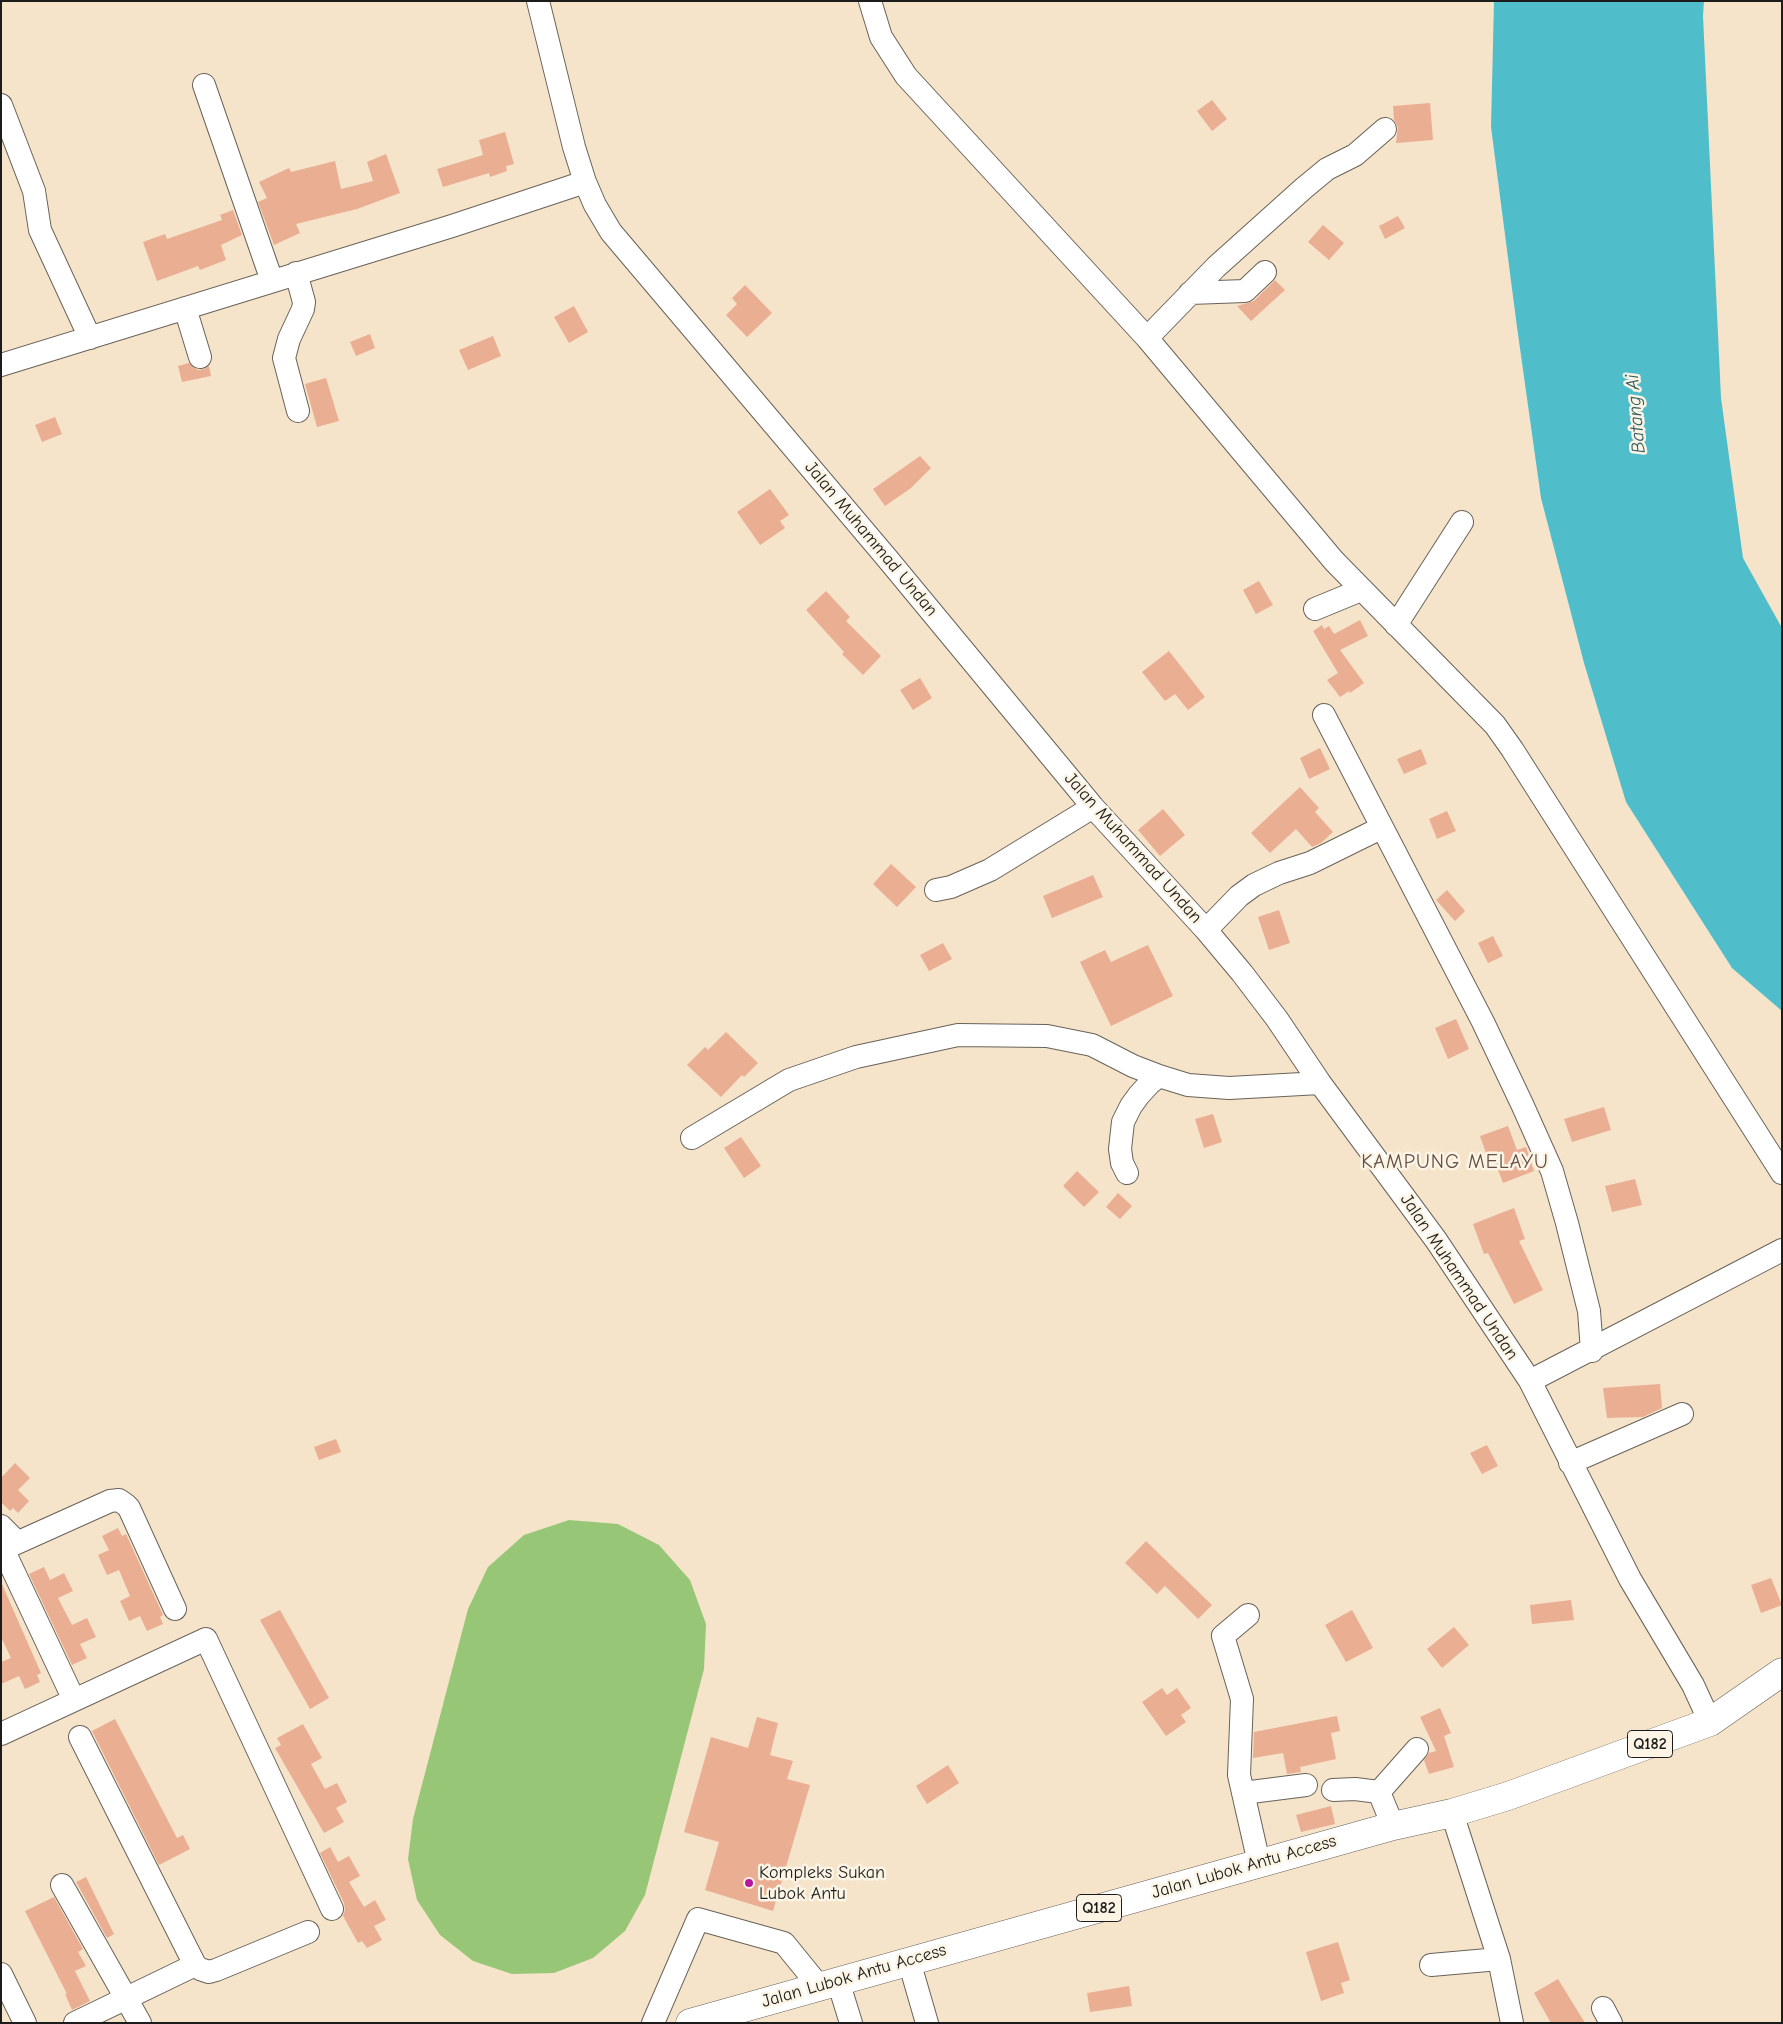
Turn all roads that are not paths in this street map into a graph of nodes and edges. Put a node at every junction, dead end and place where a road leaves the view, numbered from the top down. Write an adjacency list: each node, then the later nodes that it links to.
1 (538, 1): 6 (street, Jalan Muhammad Undan)
2 (870, 1): 13 (street)
3 (204, 85): 9 (street)
4 (1, 105): 12 (street)
5 (1385, 129): 10 (street)
6 (585, 182): 8 (street); 22 (street, Jalan Muhammad Undan)
7 (1265, 272): 10 (street)
8 (296, 273): 9 (street); 16 (street)
9 (272, 281): 11 (street)
10 (1190, 293): 13 (street)
11 (185, 308): 12 (street); 14 (street)
12 (90, 338): 15 (street)
13 (1147, 338): 18 (street)
14 (200, 357)
15 (1, 365)
16 (298, 411)
17 (1462, 522): 20 (street)
18 (1361, 590): 19 (street); 20 (street)
19 (1315, 609)
20 (1396, 625): 30 (street)
21 (1324, 715): 23 (street)
22 (1093, 807): 24 (street); 25 (street, Jalan Muhammad Undan)
23 (1381, 828): 25 (street); 32 (street)
24 (936, 890)
25 (1206, 930): 27 (street, Jalan Muhammad Undan)
26 (1159, 1076): 27 (street); 28 (street); 29 (street)
27 (1320, 1083): 33 (street, Jalan Muhammad Undan)
28 (692, 1138)
29 (1127, 1173)
30 (1782, 1173)
31 (1782, 1250): 32 (street)
32 (1592, 1351): 33 (street)
33 (1530, 1381): 35 (street, Jalan Muhammad Undan)
34 (1682, 1414): 35 (street)
35 (1570, 1463): 42 (street, Jalan Muhammad Undan)
36 (1, 1526): 37 (street)
37 (7, 1547): 38 (street); 41 (street)
38 (175, 1609)
39 (1248, 1615): 49 (street)
40 (1782, 1672): 42 (main road, Jalan Lubok Antu Access / Q182)
41 (74, 1700): 43 (street); 54 (street)
42 (1710, 1722): 50 (main road, Jalan Lubok Antu Access / Q182)
43 (1, 1734)
44 (80, 1737): 58 (street)
45 (1417, 1749): 48 (street)
46 (1306, 1785): 49 (street)
47 (1333, 1790): 48 (street)
48 (1378, 1792): 51 (street)
49 (1244, 1793): 52 (street)
50 (1452, 1813): 51 (main road, Jalan Lubok Antu Access / Q182); 56 (street)
51 (1393, 1826): 52 (main road, Jalan Lubok Antu Access / Q182)
52 (1259, 1864): 57 (main road, Jalan Lubok Antu Access / Q182)
53 (62, 1885): 62 (street)
54 (332, 1909)
55 (308, 1932): 58 (street)
56 (1499, 1959): 59 (street); 70 (street)
57 (908, 1961): 61 (main road, Jalan Lubok Antu Access / Q182); 69 (street)
58 (195, 1965): 62 (street)
59 (1431, 1965)
60 (1, 1974): 63 (street)
61 (828, 1983): 66 (street); 67 (main road, Jalan Lubok Antu Access / Q182); 68 (street)
62 (126, 1998): 64 (street); 65 (street)
63 (25, 2023)
64 (74, 2023)
65 (140, 2023)
66 (653, 2023)
67 (690, 2023)
68 (851, 2023)
69 (927, 2023)
70 (1512, 2023)

